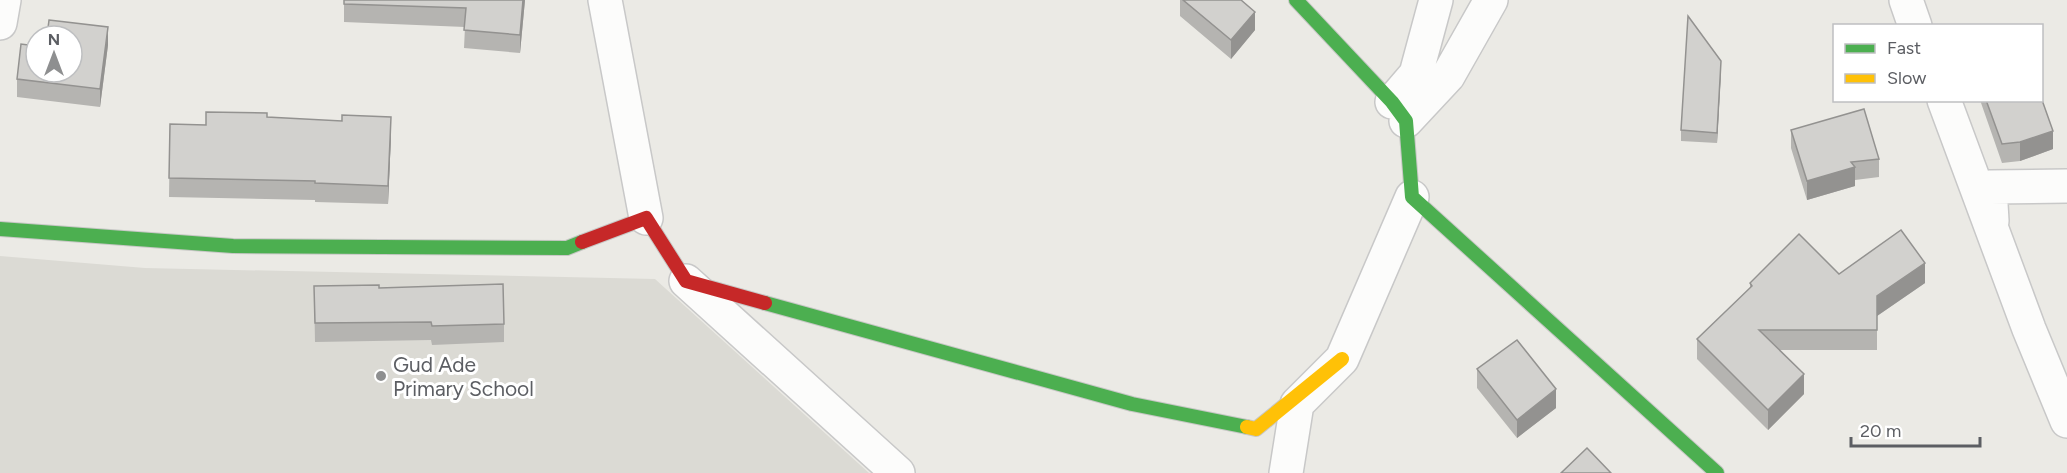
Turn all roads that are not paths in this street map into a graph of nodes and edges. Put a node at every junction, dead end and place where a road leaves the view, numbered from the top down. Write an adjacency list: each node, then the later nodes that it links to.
1 (4, 0): 7 (street)
2 (606, 0): 13 (street)
3 (1296, 0): 10 (street)
4 (1436, 0): 10 (street)
5 (1491, 0): 10 (street)
6 (1906, 0): 8 (street)
7 (0, 23)
8 (1914, 24)
9 (1945, 102): 15 (street)
10 (1399, 111): 12 (street)
11 (2067, 186): 15 (street)
12 (1412, 197): 17 (street); 21 (street)
13 (646, 218): 14 (street); 16 (street)
14 (0, 229)
15 (1992, 229): 18 (street)
16 (686, 281): 17 (street); 19 (street)
17 (1342, 359): 20 (street)
18 (2067, 421)
19 (898, 473)
20 (1286, 473)
21 (1717, 473)

